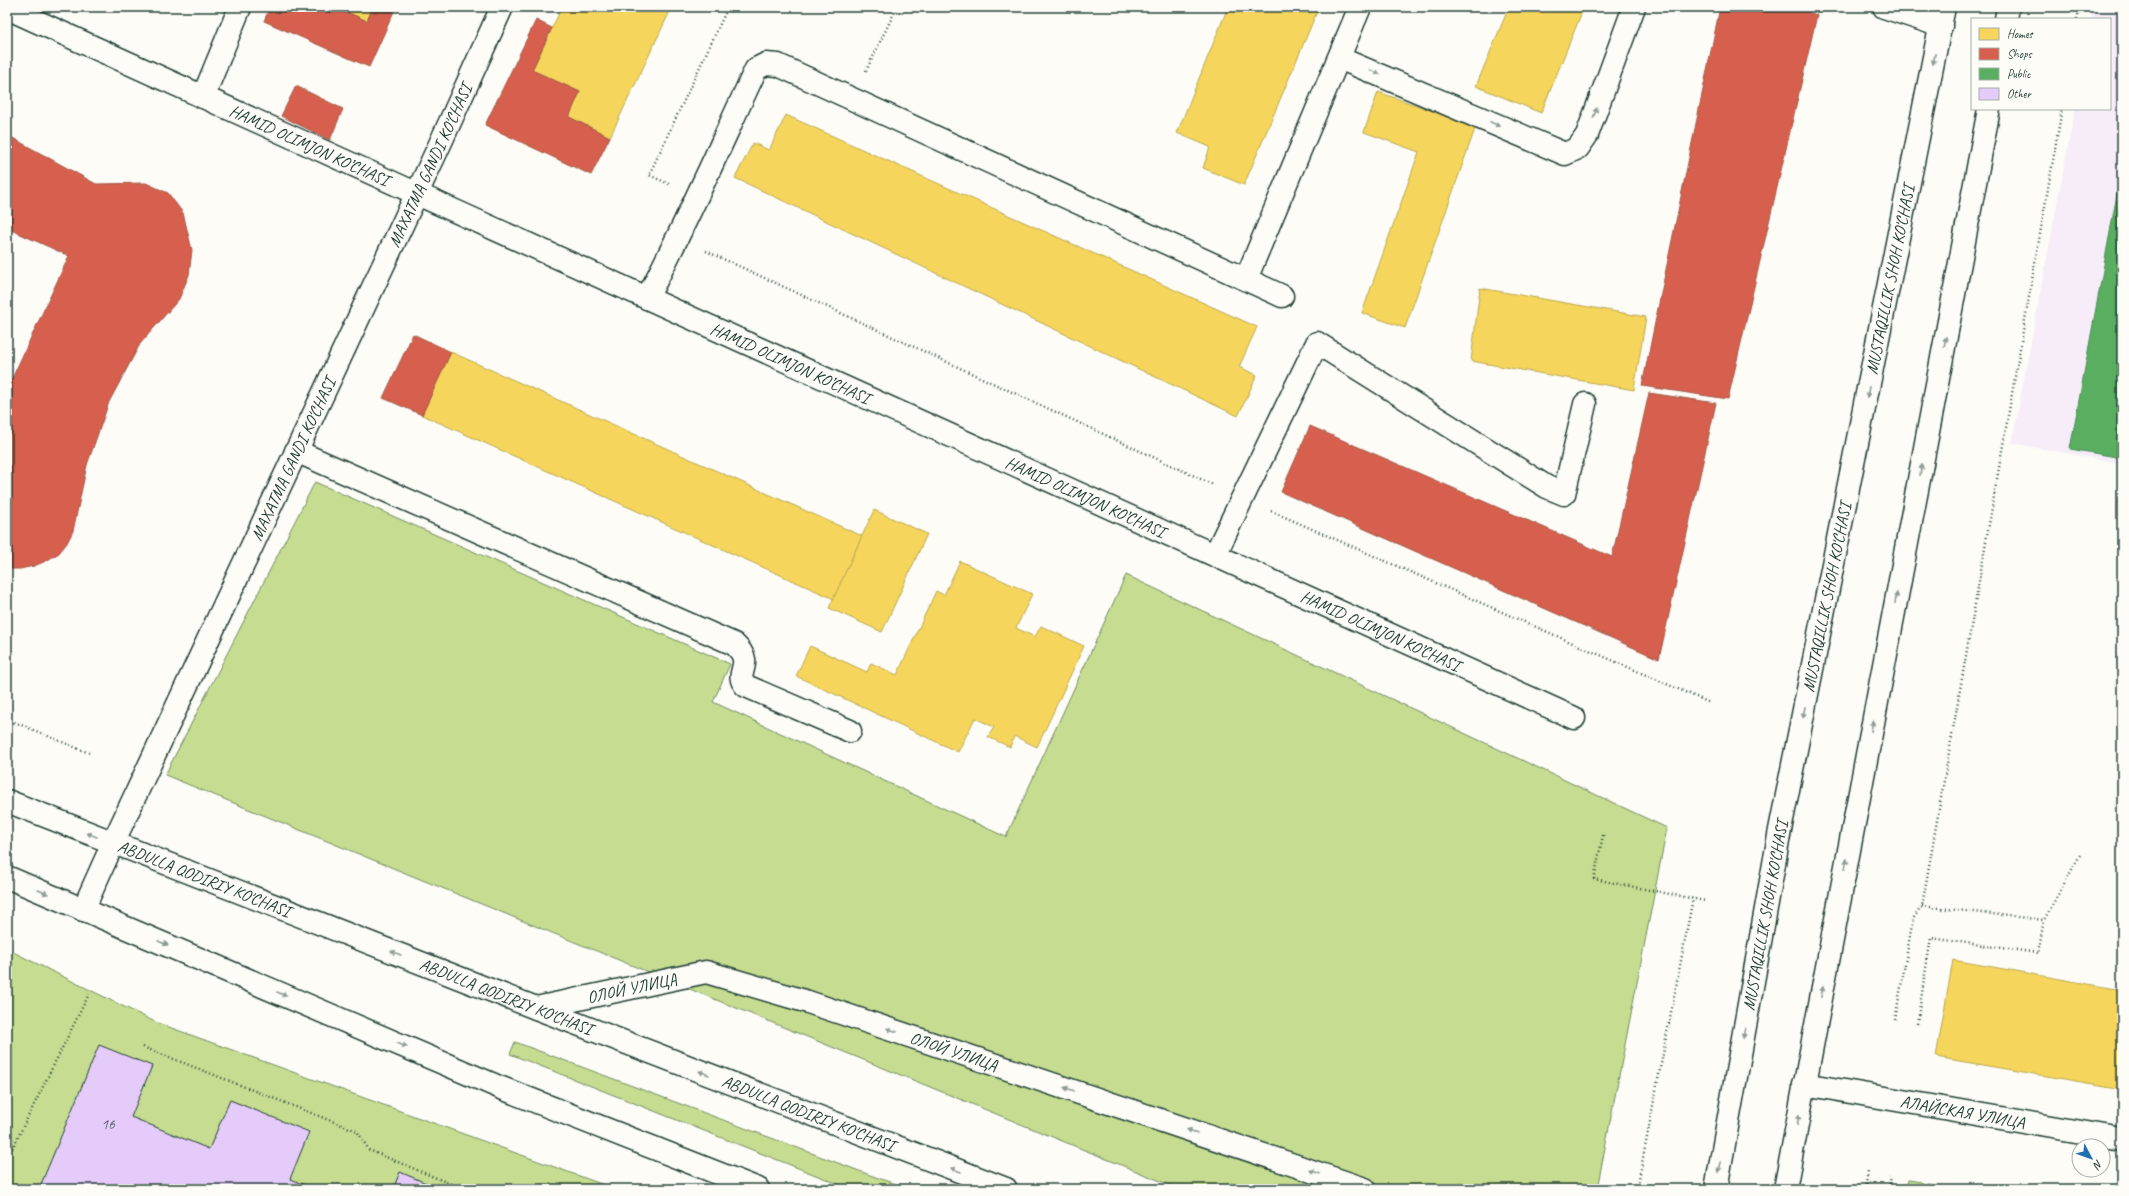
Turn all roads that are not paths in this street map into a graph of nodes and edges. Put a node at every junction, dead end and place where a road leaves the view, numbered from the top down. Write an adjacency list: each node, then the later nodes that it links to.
1 (240, 7): 11 (main road)
2 (502, 7): 13 (main road, MAXATMA GANDI KO'CHASI)
3 (1360, 7): 10 (main road)
4 (1634, 7): 10 (main road, one-way to 4)
5 (1884, 7): 8 (main road)
6 (2008, 7): 9 (main road)
7 (7, 8): 11 (main road, HAMID OLIMJON KO’CHASI)
8 (1942, 16): 32 (main road, MUSTAQILLIK SHOH KO'CHASI, one-way to 32)
9 (2006, 18)
10 (1339, 58): 14 (main road)
11 (202, 97): 13 (main road, HAMID OLIMJON KO’CHASI)
12 (1989, 110): 27 (main road, one-way to 12)
13 (417, 194): 16 (main road, HAMID OLIMJON KO’CHASI); 18 (main road, MAXATMA GANDI KO'CHASI)
14 (1246, 279): 15 (main road); 16 (main road)
15 (1282, 296)
16 (647, 298): 19 (main road, HAMID OLIMJON KO’CHASI)
17 (1585, 404): 19 (main road)
18 (296, 451): 21 (main road); 23 (main road, MAXATMA GANDI KO'CHASI)
19 (1215, 555): 20 (main road, HAMID OLIMJON KO’CHASI)
20 (1574, 718)
21 (850, 731)
22 (7, 801): 23 (main road, ABDULLA QODIRIY KO'CHASI, one-way to 22)
23 (113, 843): 25 (main road, MAXATMA GANDI KO'CHASI); 26 (main road, ABDULLA QODIRIY KO'CHASI, one-way to 23)
24 (7, 877): 25 (main road, one-way to 25)
25 (83, 910): 29 (main road, one-way to 29)
26 (536, 1008): 30 (main road, ABDULLA QODIRIY KO'CHASI, one-way to 26); 31 (main road, ОЛОЙ УЛИЦА, one-way to 26)
27 (1804, 1084): 28 (main road, АЛАЙСКАЯ УЛИЦА); 33 (main road, one-way to 27)
28 (2122, 1139)
29 (758, 1189)
30 (1006, 1189)
31 (1365, 1189)
32 (1716, 1189)
33 (1785, 1189)

